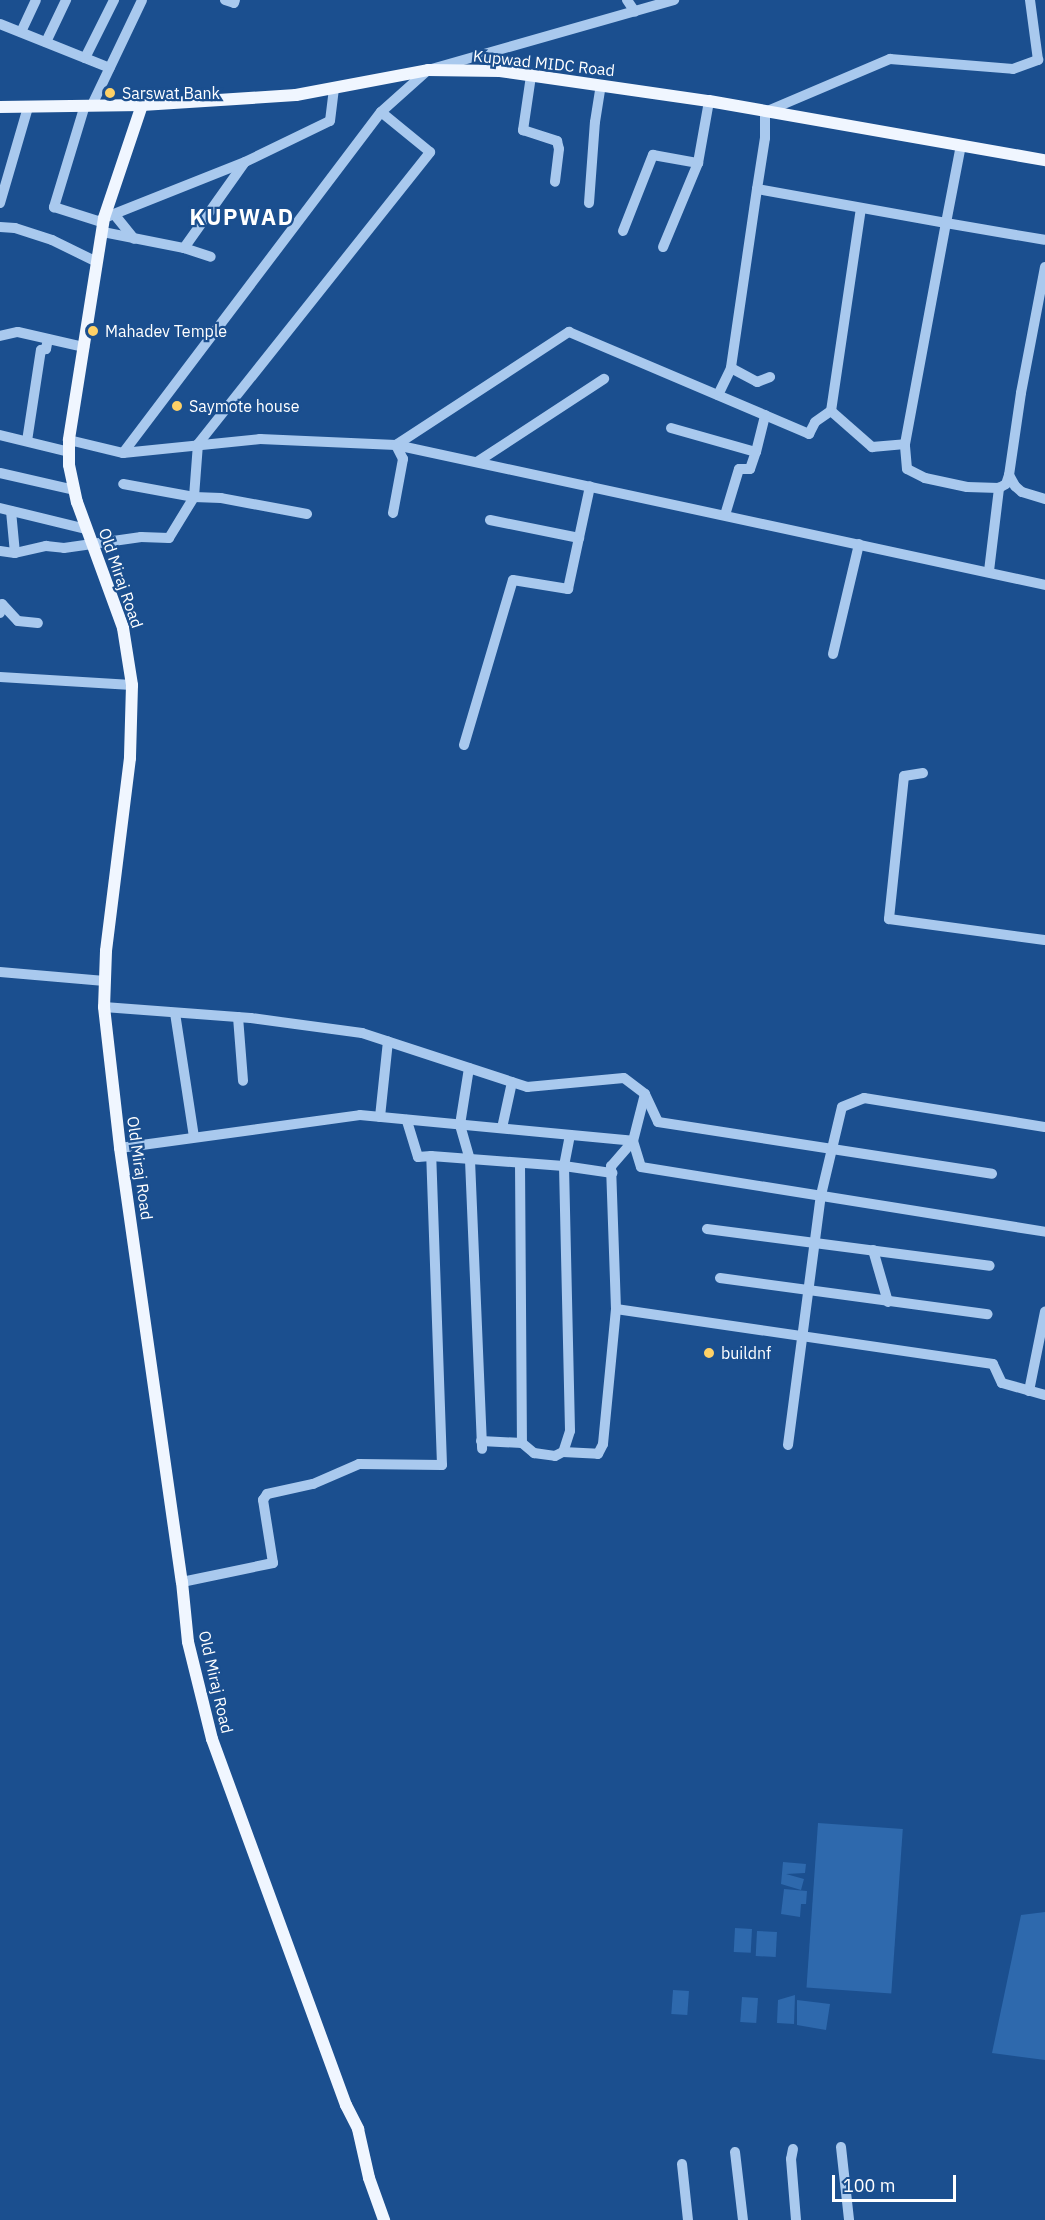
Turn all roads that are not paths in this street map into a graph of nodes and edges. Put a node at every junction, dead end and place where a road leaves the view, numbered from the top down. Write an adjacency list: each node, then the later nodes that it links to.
1 (36, 0): 12 (street)
2 (66, 0): 13 (street)
3 (114, 0): 14 (street)
4 (142, 0): 15 (street)
5 (225, 0): 6 (street)
6 (235, 0)
7 (627, 0): 10 (street)
8 (674, 0): 10 (street)
9 (1030, 0): 26 (street)
10 (635, 12): 16 (street)
11 (0, 24): 12 (street)
12 (21, 32): 13 (street)
13 (46, 42): 14 (street)
14 (85, 58): 15 (street)
15 (110, 68): 21 (street)
16 (428, 70): 17 (main road, Kupwad MIDC Road); 19 (main road, Kupwad MIDC Road); 25 (street)
17 (531, 76): 18 (main road, Kupwad MIDC Road); 31 (street)
18 (601, 86): 20 (main road, Kupwad MIDC Road); 34 (street)
19 (334, 89): 22 (main road, Kupwad MIDC Road); 29 (street)
20 (709, 101): 26 (main road, Kupwad MIDC Road); 30 (street)
21 (89, 105): 22 (main road, Kupwad MIDC Road); 24 (main road, Kupwad MIDC Road); 36 (street)
22 (142, 105): 36 (main road, Old Miraj Road)
23 (0, 107): 24 (main road, Kupwad MIDC Road)
24 (28, 107): 33 (street)
25 (381, 112): 59 (street); 64 (street)
26 (765, 112): 27 (main road, Kupwad MIDC Road); 32 (street)
27 (961, 145): 28 (main road, Kupwad MIDC Road); 37 (street)
28 (1045, 160)
29 (245, 162): 36 (street); 43 (street)
30 (698, 163): 39 (street); 42 (street)
31 (555, 182)
32 (757, 189): 35 (street); 50 (street)
33 (0, 203)
34 (589, 203)
35 (861, 208): 37 (street); 54 (street)
36 (106, 222): 40 (street); 40 (street); 45 (main road, Old Miraj Road)
37 (946, 223): 41 (street); 60 (street)
38 (0, 227): 45 (street)
39 (623, 231)
40 (134, 238): 43 (street)
41 (1045, 240)
42 (663, 247)
43 (184, 248): 44 (street)
44 (211, 257)
45 (97, 262): 49 (main road, Old Miraj Road)
46 (1045, 267): 67 (street)
47 (0, 336): 48 (street)
48 (48, 339): 49 (street); 58 (street)
49 (84, 347): 62 (main road, Old Miraj Road)
50 (731, 368): 51 (street); 53 (street)
51 (770, 377)
52 (604, 379): 65 (street)
53 (718, 395): 55 (street); 61 (street)
54 (831, 411): 55 (street); 60 (street)
55 (765, 415): 63 (street)
56 (671, 428): 63 (street)
57 (0, 435): 58 (street)
58 (27, 441): 62 (street)
59 (198, 444): 61 (street); 64 (street); 72 (street)
60 (905, 444): 70 (street)
61 (396, 445): 65 (street); 76 (street)
62 (69, 446): 64 (street); 71 (main road, Old Miraj Road)
63 (756, 452): 78 (street)
64 (123, 453)
65 (477, 462): 69 (street)
66 (0, 473): 71 (street)
67 (1009, 475): 70 (street); 73 (street)
68 (123, 484): 72 (street)
69 (590, 486): 78 (street); 81 (street)
70 (999, 489): 86 (street)
71 (75, 490): 80 (main road, Old Miraj Road)
72 (194, 497): 77 (street); 82 (street)
73 (1045, 499)
74 (0, 508): 75 (street)
75 (12, 511): 80 (street); 85 (street)
76 (393, 513)
77 (307, 514)
78 (725, 515): 83 (street)
79 (490, 520): 81 (street)
80 (86, 529): 82 (main road, Old Miraj Road)
81 (579, 538): 93 (street)
82 (94, 544): 85 (street); 92 (main road, Old Miraj Road)
83 (859, 544): 86 (street); 90 (street)
84 (0, 551): 85 (street)
85 (15, 553)
86 (989, 571): 87 (street)
87 (1045, 585)
88 (1, 605): 89 (street)
89 (38, 623)
90 (832, 654)
91 (0, 677): 92 (street)
92 (132, 685): 97 (main road, Old Miraj Road)
93 (464, 745)
94 (923, 773): 95 (street)
95 (1045, 940)
96 (0, 972): 97 (street)
97 (105, 981): 98 (main road, Old Miraj Road)
98 (104, 1007): 99 (street); 114 (main road, Old Miraj Road)
99 (175, 1013): 100 (street); 112 (street)
100 (238, 1017): 101 (street); 103 (street)
101 (388, 1041): 102 (street); 106 (street)
102 (469, 1068): 104 (street); 108 (street)
103 (243, 1081)
104 (512, 1082): 105 (street); 110 (street)
105 (645, 1094): 113 (street); 115 (street)
106 (380, 1117): 107 (street); 112 (street)
107 (407, 1120): 108 (street); 116 (street)
108 (460, 1125): 110 (street); 117 (street)
109 (1045, 1127): 115 (street)
110 (502, 1128): 111 (street)
111 (570, 1135): 113 (street); 119 (street)
112 (194, 1137): 114 (street)
113 (633, 1141): 120 (street); 122 (street)
114 (120, 1148): 140 (main road, Old Miraj Road)
115 (832, 1149): 121 (street); 122 (street)
116 (431, 1156): 117 (street); 140 (street)
117 (470, 1160): 118 (street); 137 (street)
118 (520, 1163): 119 (street); 137 (street)
119 (564, 1166): 120 (street); 139 (street)
120 (612, 1173): 131 (street)
121 (992, 1174)
122 (821, 1195): 124 (street); 125 (street)
123 (707, 1229): 125 (street)
124 (1045, 1232)
125 (815, 1243): 126 (street); 129 (street)
126 (873, 1250): 127 (street); 130 (street)
127 (990, 1266)
128 (720, 1278): 129 (street)
129 (808, 1290): 130 (street); 134 (street)
130 (888, 1302): 133 (street)
131 (616, 1309): 134 (street); 139 (street)
132 (1045, 1312): 135 (street)
133 (988, 1314)
134 (802, 1336): 135 (street); 138 (street)
135 (1029, 1391): 136 (street)
136 (1045, 1395)
137 (522, 1443): 139 (street)
138 (788, 1445)
139 (563, 1452)
140 (182, 1582): 145 (main road, Old Miraj Road)
141 (841, 2147): 149 (street)
142 (793, 2149): 148 (street)
143 (735, 2152): 147 (street)
144 (682, 2164): 146 (street)
145 (384, 2220)
146 (688, 2220)
147 (743, 2220)
148 (796, 2220)
149 (849, 2220)

